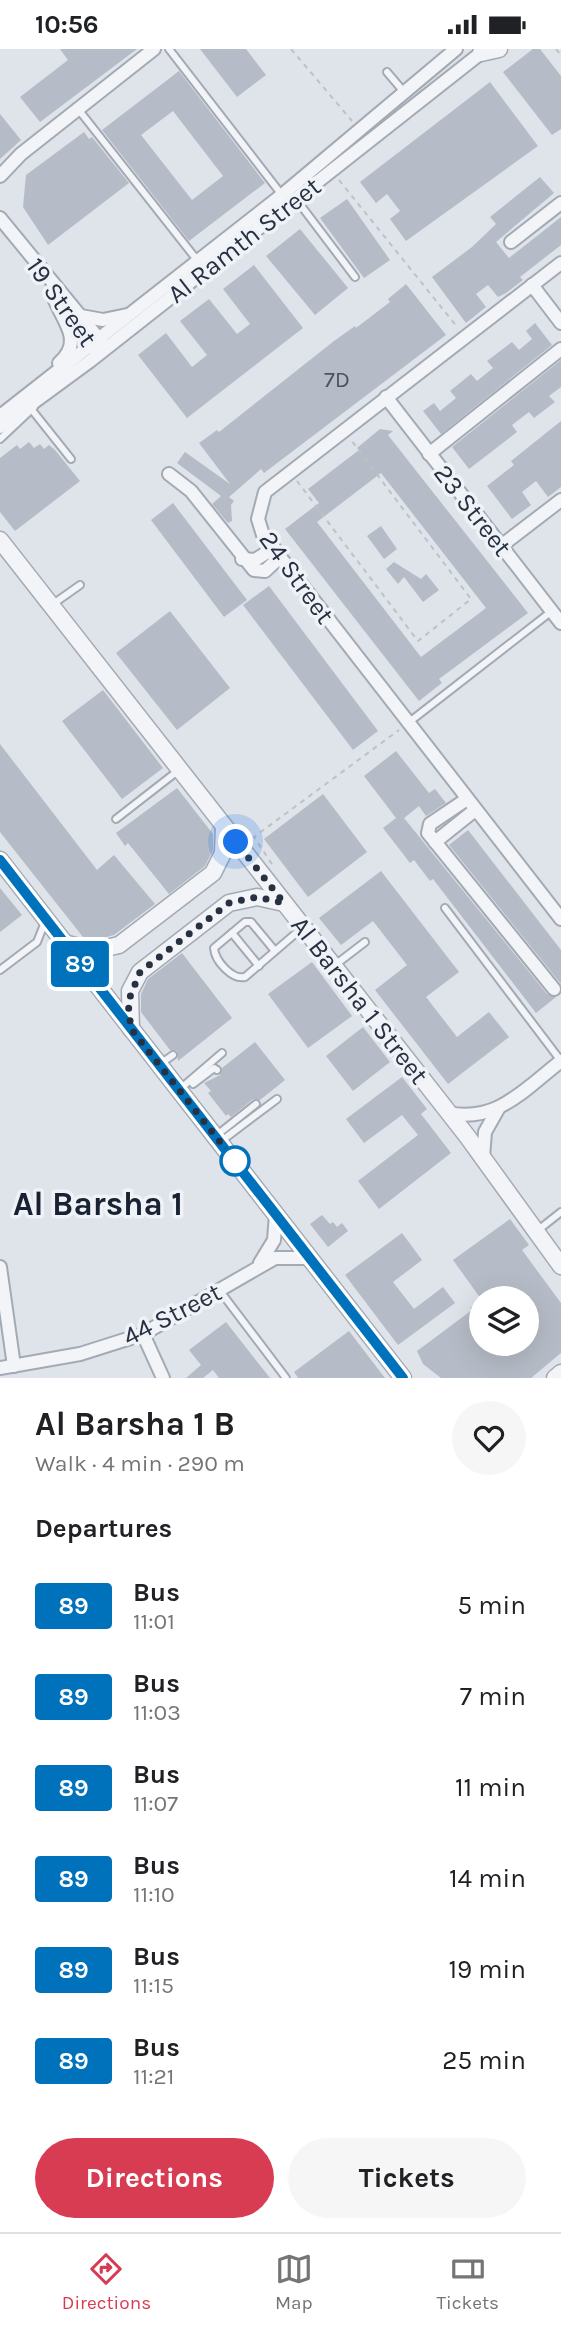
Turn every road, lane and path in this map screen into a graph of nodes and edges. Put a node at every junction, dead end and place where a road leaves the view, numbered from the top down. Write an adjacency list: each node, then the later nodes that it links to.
1 (154, 49): 11 (street)
2 (169, 49): 17 (lane)
3 (292, 49): 12 (path)
4 (456, 49): 10 (street, Al Ramth Street)
5 (499, 49): 7 (street)
6 (556, 49): 8 (path)
7 (483, 51): 15 (street, Al Ramth Street)
8 (561, 55)
9 (387, 72): 10 (lane)
10 (405, 93): 12 (street, Al Ramth Street)
11 (78, 109): 13 (street); 23 (lane)
12 (360, 130): 17 (street, Al Ramth Street)
13 (20, 154): 14 (street); 16 (street)
14 (0, 164)
15 (332, 171): 18 (street, Al Ramth Street); 31 (path)
16 (0, 176)
17 (282, 195): 23 (street, Al Ramth Street)
18 (296, 199): 25 (lane); 32 (street, Al Ramth Street)
19 (561, 203): 21 (street)
20 (0, 218): 22 (street, 19 Street)
21 (512, 242)
22 (25, 250): 27 (street, 19 Street); 29 (street, 19 Street)
23 (197, 260): 28 (street, Al Ramth Street)
24 (561, 263): 26 (street, 24 Street)
25 (355, 277)
26 (532, 285): 30 (street); 31 (street, 24 Street)
27 (52, 292): 32 (street, 19 Street); 35 (street)
28 (130, 314): 29 (street); 32 (street, Al Ramth Street)
29 (80, 316): 32 (street, 19 Street)
30 (561, 323)
31 (465, 337): 34 (street, 24 Street)
32 (99, 347): 35 (street, Al Ramth Street)
33 (561, 349): 40 (street)
34 (386, 397): 38 (street, 24 Street); 40 (street, 23 Street)
35 (34, 403): 36 (street, Al Ramth Street); 37 (street, Al Ramth Street); 39 (lane); 41 (lane)
36 (0, 416)
37 (0, 427)
38 (344, 431): 42 (street, 24 Street); 42 (path)
39 (0, 439)
40 (429, 454): 46 (street, 23 Street)
41 (69, 460)
42 (290, 472): 47 (street, 24 Street)
43 (169, 474): 47 (street)
44 (561, 500): 46 (street)
45 (0, 540): 49 (street, Al Barsha 1 Street)
46 (501, 546): 50 (street, 23 Street)
47 (277, 553): 52 (street, 24 Street)
48 (80, 585): 49 (lane)
49 (53, 604): 53 (street, Al Barsha 1 Street)
50 (552, 611): 51 (street, 23 Street); 52 (lane)
51 (561, 622)
52 (408, 723): 54 (street, 24 Street); 60 (path)
53 (181, 769): 56 (lane); 57 (street, Al Barsha 1 Street)
54 (467, 799): 55 (street, 24 Street); 58 (street)
55 (475, 810): 58 (street); 63 (street, 24 Street)
56 (116, 819)
57 (224, 826): 60 (street, Al Barsha 1 Street); 68 (street)
58 (435, 842): 73 (street)
59 (0, 860): 64 (street)
60 (261, 873): 61 (street, Al Barsha 1 Street)
61 (284, 903): 65 (street, Al Barsha 1 Street); 74 (street)
62 (445, 908): 77 (lane)
63 (561, 919)
64 (46, 921): 68 (street); 72 (lane)
65 (303, 927): 69 (lane); 71 (street, Al Barsha 1 Street)
66 (232, 933): 69 (lane); 70 (lane); 70 (lane)
67 (365, 942): 71 (lane)
68 (64, 943): 74 (street)
69 (275, 951): 70 (lane)
70 (259, 966)
71 (334, 966): 84 (street, Al Barsha 1 Street)
72 (0, 970)
73 (554, 989)
74 (131, 1029): 78 (street)
75 (222, 1053): 80 (lane)
76 (173, 1055): 78 (lane)
77 (561, 1061): 83 (street)
78 (159, 1065): 80 (street)
79 (218, 1070): 80 (lane)
80 (179, 1092): 85 (street)
81 (277, 1099): 85 (lane)
82 (256, 1104): 85 (lane)
83 (498, 1109): 84 (street); 86 (street)
84 (448, 1113): 86 (street, Al Barsha 1 Street)
85 (218, 1139): 88 (street)
86 (483, 1157): 89 (street, Al Barsha 1 Street)
87 (561, 1212): 89 (lane)
88 (276, 1214): 90 (street); 91 (street, 44 Street)
89 (537, 1231): 92 (street, Al Barsha 1 Street)
90 (311, 1258): 91 (street, 44 Street); 99 (street)
91 (257, 1266): 94 (street, 44 Street)
92 (561, 1266)
93 (0, 1267): 96 (street)
94 (220, 1291): 95 (street, 44 Street); 101 (lane)
95 (143, 1334): 96 (street, 44 Street); 100 (street)
96 (14, 1366): 97 (street, 44 Street)
97 (0, 1368)
98 (561, 1373): 102 (street)
99 (397, 1376)
100 (163, 1378)
101 (286, 1378)
102 (555, 1378)

